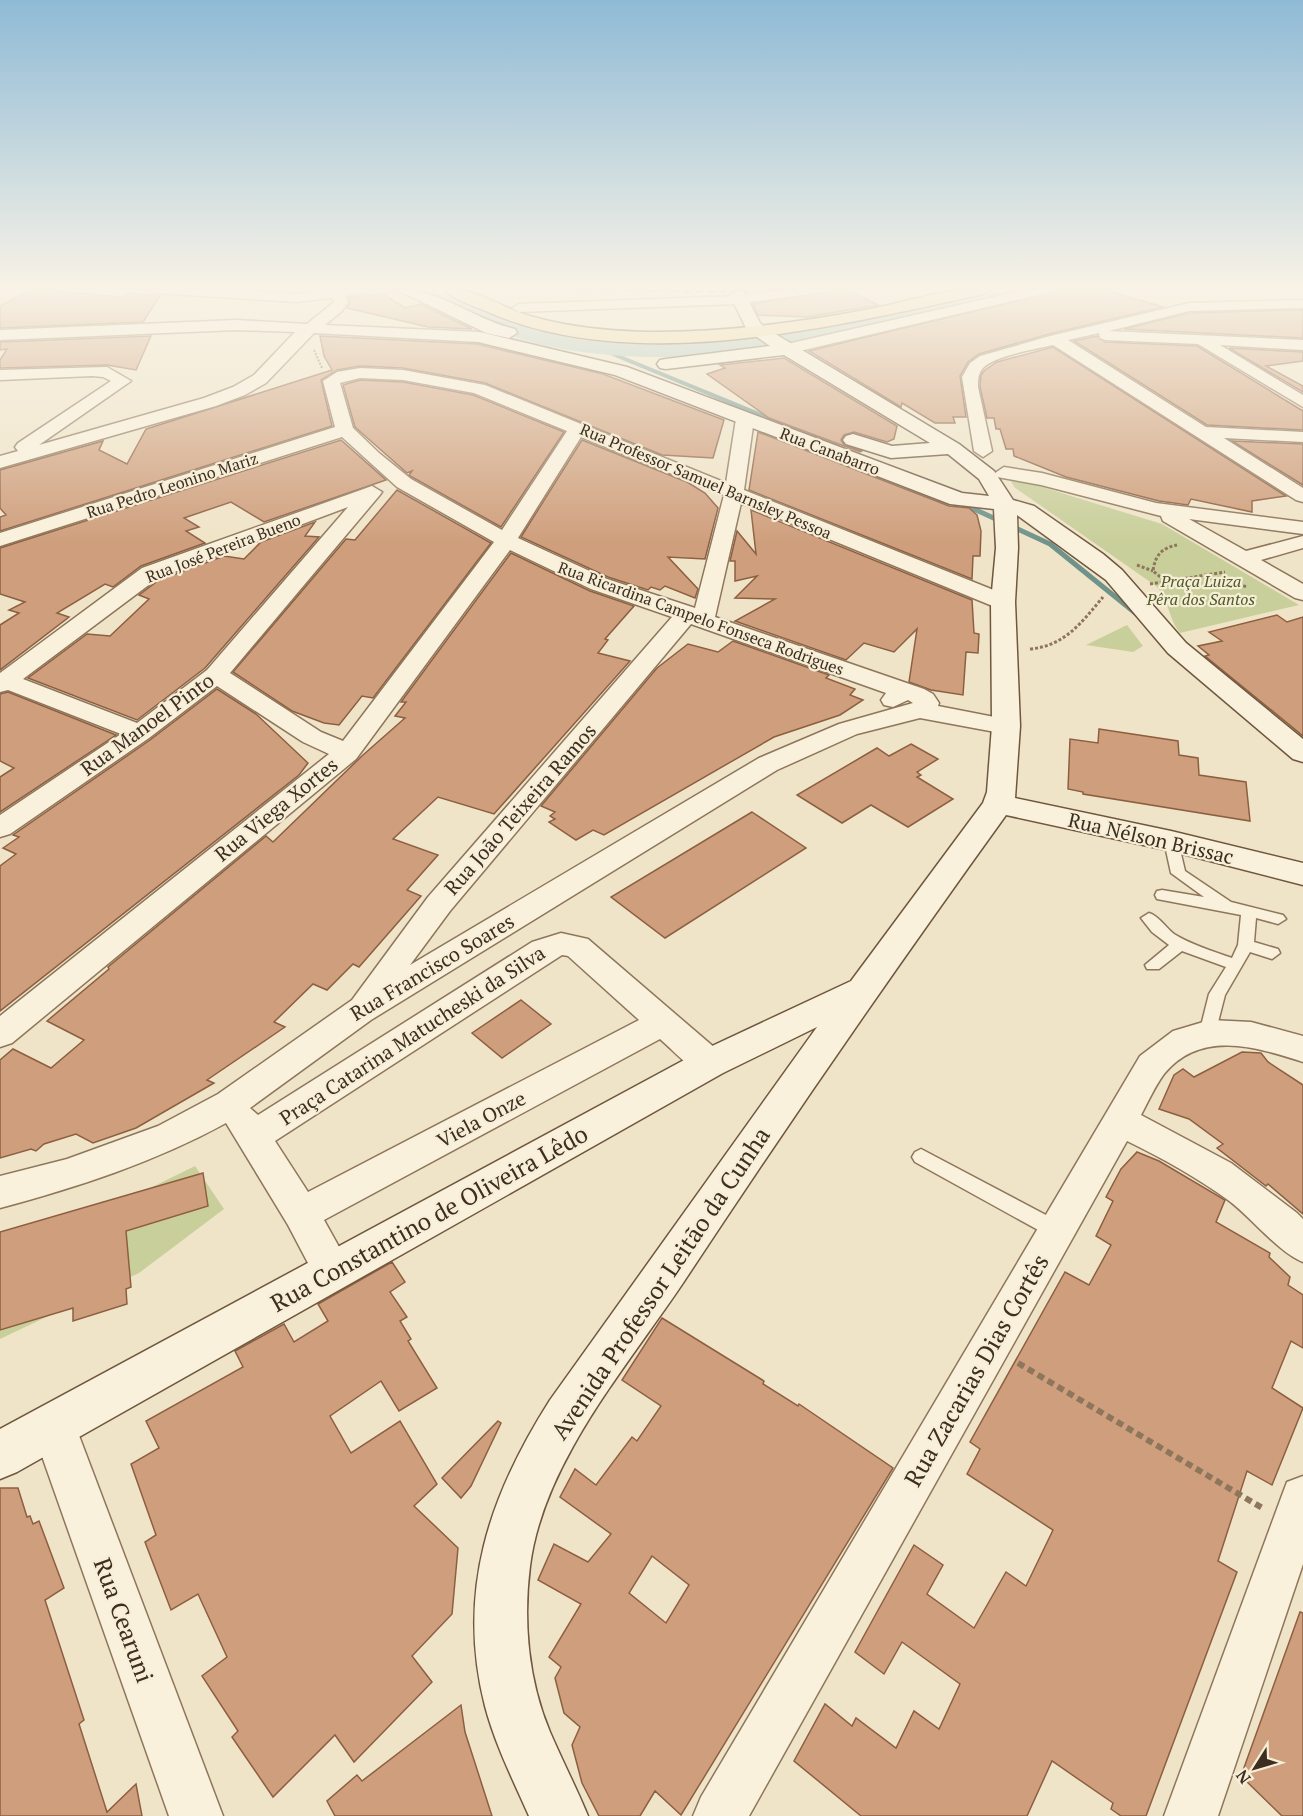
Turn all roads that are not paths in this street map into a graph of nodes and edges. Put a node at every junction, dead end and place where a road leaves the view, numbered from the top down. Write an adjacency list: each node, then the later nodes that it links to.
1 (29, 374): 10 (street)
2 (110, 374): 19 (street)
3 (266, 374): 19 (street)
4 (628, 374): 12 (street, Rua Canabarro)
5 (685, 374): 18 (street, Rua Canabarro)
6 (828, 374): 18 (street)
7 (972, 374): 17 (street)
8 (1111, 374): 15 (street)
9 (1256, 374): 11 (street)
10 (0, 375)
11 (1303, 402)
12 (745, 418): 23 (street); 25 (street, Rua Canabarro)
13 (578, 428): 14 (street, Rua Professor Samuel Barnsley Pessoa); 23 (street, Rua Professor Samuel Barnsley Pessoa); 29 (street, Rua Viega Xortes)
14 (345, 430): 21 (street, Rua Ricardina Campelo Fonseca Rodrigues); 28 (street, Rua Pedro Leonino Mariz)
15 (1206, 432): 16 (street); 24 (street)
16 (1303, 437)
17 (983, 451): 18 (street); 20 (street)
18 (945, 453): 20 (street); 25 (street)
19 (4, 460)
20 (998, 471): 25 (street); 26 (street)
21 (404, 483): 22 (street, Rua José Pereira Bueno); 29 (street, Rua Ricardina Campelo Fonseca Rodrigues)
22 (372, 492): 35 (street, Rua Manoel Pinto); 36 (street, Rua José Pereira Bueno)
23 (734, 493): 33 (street, Rua Professor Samuel Barnsley Pessoa); 34 (street)
24 (1303, 495)
25 (995, 504): 33 (street); 41 (street, Rua Canabarro)
26 (1155, 509): 27 (street); 31 (street)
27 (1303, 529): 30 (street)
28 (0, 540)
29 (506, 540): 34 (street, Rua Ricardina Campelo Fonseca Rodrigues); 40 (street, Rua Viega Xortes)
30 (1294, 544): 31 (street)
31 (1244, 560): 32 (street)
32 (1303, 593)
33 (1003, 602): 38 (street)
34 (695, 616): 37 (street, Rua Ricardina Campelo Fonseca Rodrigues); 57 (street, Rua João Teixeira Ramos)
35 (216, 675): 39 (street, Rua Manoel Pinto); 40 (street)
36 (3, 683): 39 (street)
37 (908, 702): 38 (street, Rua Ricardina Campelo Fonseca Rodrigues); 57 (street, Rua Francisco Soares)
38 (1005, 716): 42 (street)
39 (140, 733): 43 (street, Rua Manoel Pinto)
40 (346, 753): 59 (street, Rua Viega Xortes)
41 (1303, 753)
42 (998, 804): 44 (street, Rua Nélson Brissac); 56 (street, Avenida Professor Leitão da Cunha)
43 (0, 828)
44 (1171, 841): 45 (street, Rua Nélson Brissac); 47 (lane)
45 (1303, 874)
46 (1162, 895): 47 (lane)
47 (1232, 907): 48 (lane)
48 (1249, 912): 50 (lane); 52 (lane)
49 (1149, 918): 51 (lane)
50 (1278, 919)
51 (1180, 945): 54 (lane); 55 (lane)
52 (1246, 945): 53 (lane); 55 (lane)
53 (1272, 953)
54 (1153, 965)
55 (1236, 965): 60 (lane)
56 (862, 989): 62 (street, Rua Constantino de Oliveira Lêdo); 76 (street, Avenida Professor Leitão da Cunha)
57 (359, 1011): 63 (street, Rua Francisco Soares)
58 (662, 1023): 62 (street, Praça Catarina Matucheski da Silva); 65 (street, Praça Catarina Matucheski da Silva); 68 (street, Viela Onze)
59 (0, 1034)
60 (1207, 1034): 61 (street, Rua Zacarias Dias Cortês); 64 (street, Rua Zacarias Dias Cortês)
61 (1303, 1049)
62 (710, 1064): 71 (street, Rua Constantino de Oliveira Lêdo)
63 (230, 1104): 65 (street); 67 (street, Rua Francisco Soares)
64 (1119, 1121): 69 (street, Rua Zacarias Dias Cortês); 70 (street)
65 (253, 1137): 68 (street)
66 (921, 1157): 69 (lane)
67 (0, 1192)
68 (301, 1214): 71 (street)
69 (1056, 1230): 77 (street, Rua Zacarias Dias Cortês)
70 (1303, 1245)
71 (333, 1272): 72 (street, Rua Constantino de Oliveira Lêdo)
72 (53, 1425): 73 (street, Rua Constantino de Oliveira Lêdo); 75 (street, Rua Cearuni)
73 (0, 1455)
74 (1301, 1511): 78 (street)
75 (195, 1816)
76 (559, 1816)
77 (720, 1816)
78 (1191, 1816)

